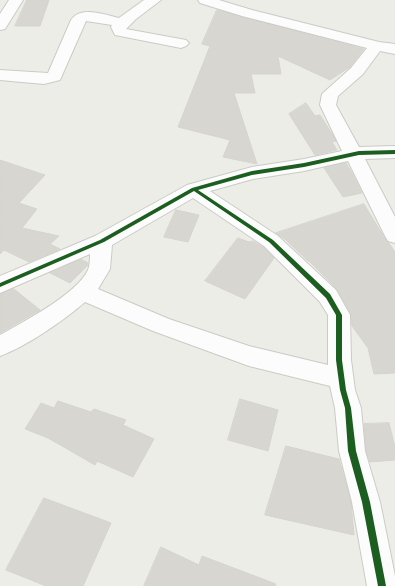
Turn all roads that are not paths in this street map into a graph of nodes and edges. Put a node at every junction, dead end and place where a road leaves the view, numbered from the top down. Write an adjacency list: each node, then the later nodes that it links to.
1 (16, 0): 6 (street)
2 (154, 0): 5 (street)
3 (205, 0): 4 (street)
4 (236, 4): 8 (street)
5 (122, 23): 7 (street); 10 (street)
6 (0, 26)
7 (181, 43)
8 (376, 46): 9 (street); 12 (street)
9 (395, 49)
10 (0, 75)
11 (395, 152): 12 (street)
12 (354, 154): 13 (street); 14 (street)
13 (194, 189): 15 (street); 19 (street)
14 (395, 236)
15 (102, 241): 16 (street); 17 (street)
16 (0, 285)
17 (82, 292): 18 (street); 19 (street)
18 (0, 346)
19 (341, 378): 20 (street)
20 (382, 586)

